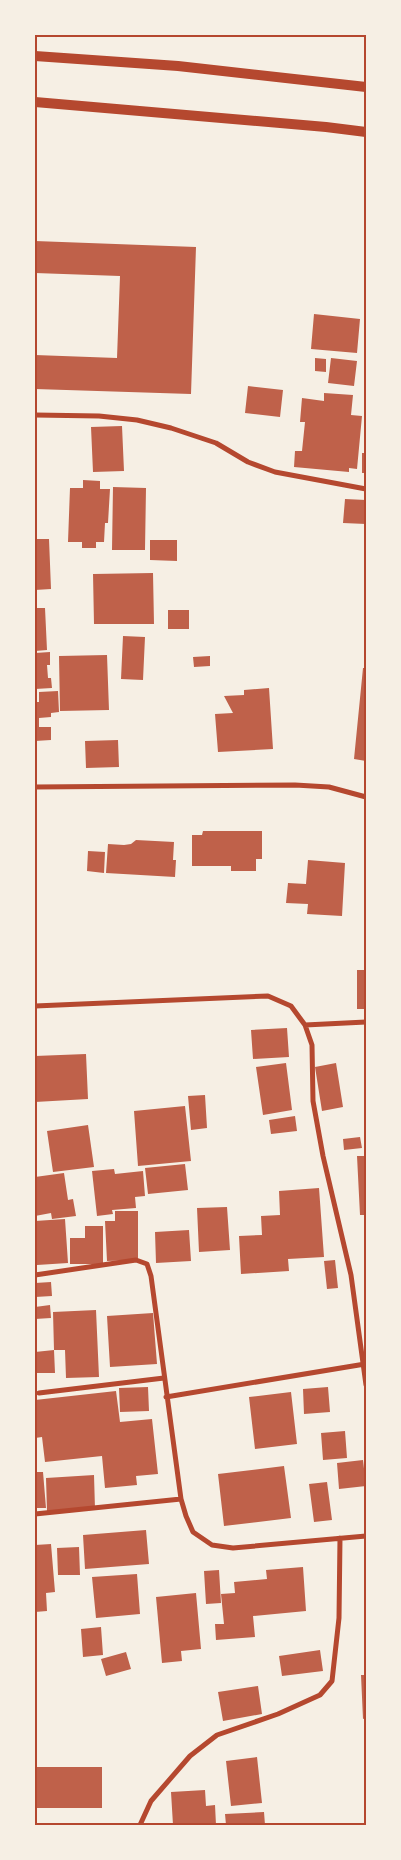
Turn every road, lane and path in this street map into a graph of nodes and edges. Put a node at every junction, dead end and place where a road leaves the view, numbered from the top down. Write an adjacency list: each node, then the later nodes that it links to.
1 (35, 56): 2 (main road)
2 (366, 87)
3 (35, 102): 4 (main road)
4 (366, 132)
5 (35, 415): 6 (street)
6 (366, 489)
7 (35, 787): 8 (street)
8 (366, 797)
9 (35, 1006): 11 (street)
10 (366, 1022): 11 (street)
11 (305, 1025): 13 (street)
12 (35, 1275): 14 (street)
13 (365, 1364): 15 (street); 17 (street)
14 (164, 1378): 16 (street); 17 (street)
15 (366, 1385)
16 (39, 1393)
17 (166, 1397): 18 (street)
18 (181, 1499): 19 (street); 21 (street)
19 (35, 1514)
20 (366, 1536): 21 (street)
21 (340, 1538): 22 (street)
22 (140, 1825)

